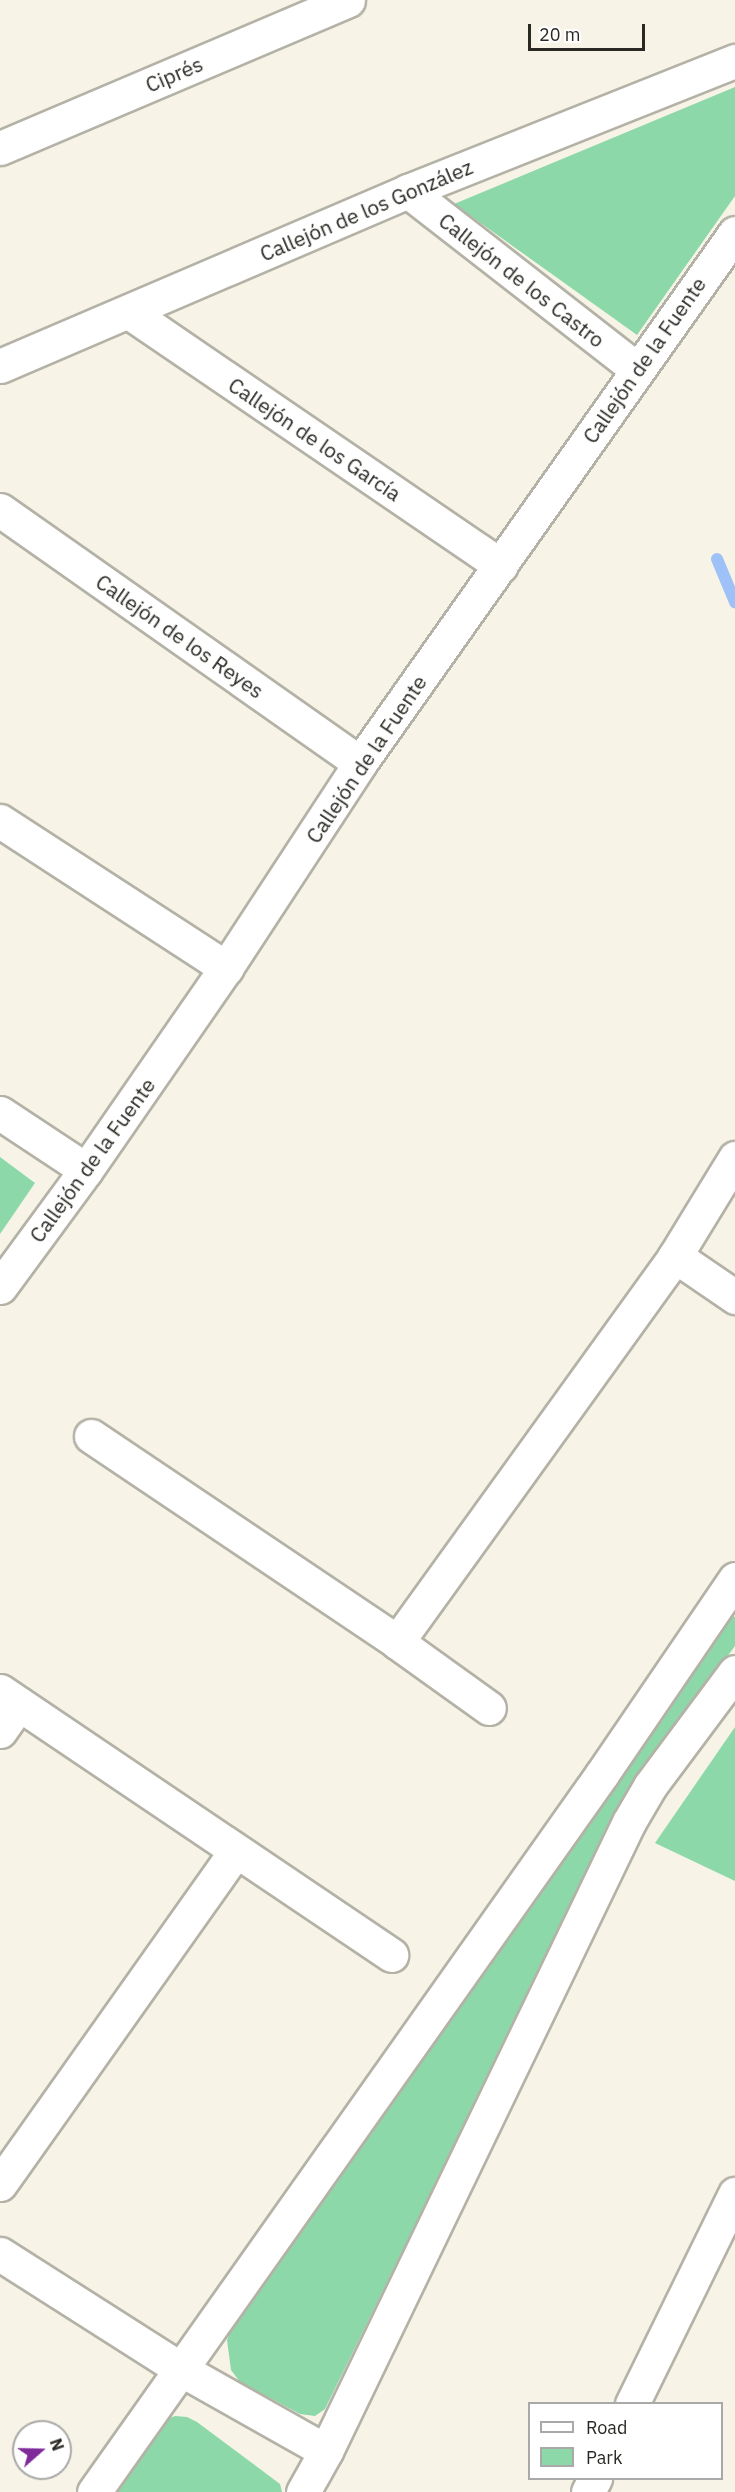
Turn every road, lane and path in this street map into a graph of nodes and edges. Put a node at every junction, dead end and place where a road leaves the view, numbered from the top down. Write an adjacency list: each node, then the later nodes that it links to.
1 (348, 0): 3 (street, Ciprés)
2 (735, 61): 4 (street, Callejón de los González)
3 (0, 148)
4 (408, 191): 6 (street, Callejón de los González); 8 (street, Callejón de los Castro)
5 (735, 232): 8 (street, Callejón de la Fuente)
6 (129, 312): 7 (street, Callejón de los González); 10 (street, Callejón de los García)
7 (0, 366)
8 (637, 369): 10 (street, Callejón de la Fuente)
9 (0, 510): 11 (street, Callejón de los Reyes)
10 (501, 566): 11 (street, Callejón de la Fuente)
11 (360, 763): 13 (street, Callejón de la Fuente)
12 (0, 821): 13 (street)
13 (226, 968): 16 (street, Callejón de la Fuente)
14 (0, 1113): 16 (street)
15 (735, 1158): 17 (street)
16 (86, 1170): 18 (street, Callejón de la Fuente)
17 (675, 1256): 19 (street); 22 (street)
18 (0, 1287)
19 (735, 1297)
20 (91, 1436): 22 (street)
21 (733, 1587): 32 (street)
22 (397, 1642): 25 (street)
23 (735, 1672): 34 (street)
24 (9, 1698): 26 (street); 27 (street)
25 (489, 1708)
26 (0, 1731)
27 (236, 1851): 28 (street); 29 (street)
28 (391, 1955)
29 (0, 2184)
30 (735, 2194): 33 (street)
31 (0, 2254): 32 (street)
32 (182, 2370): 34 (street); 35 (street)
33 (632, 2402)
34 (326, 2451): 36 (street)
35 (94, 2492)
36 (303, 2492)

